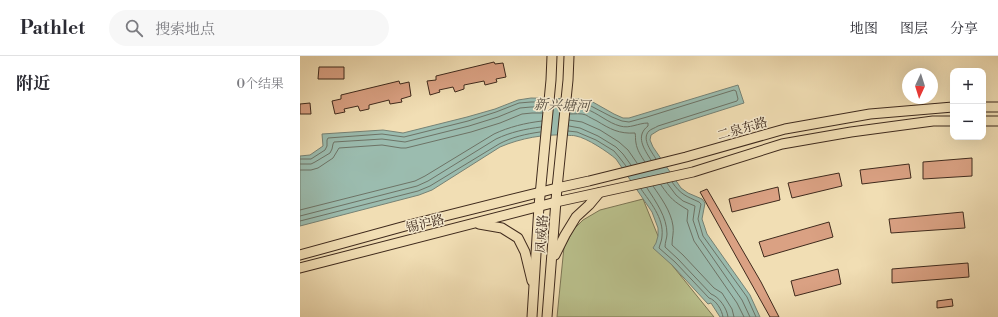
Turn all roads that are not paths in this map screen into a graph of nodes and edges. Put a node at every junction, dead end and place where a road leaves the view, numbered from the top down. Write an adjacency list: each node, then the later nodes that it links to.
1 (552, 56): 10 (main road, 凤威路)
2 (569, 56): 9 (main road, 凤威路)
3 (950, 107): 9 (main road, 二泉东路)
4 (986, 107): 5 (main road)
5 (998, 107)
6 (950, 121): 11 (main road, 二泉东路)
7 (986, 121): 8 (main road)
8 (998, 121)
9 (557, 188): 10 (main road, 二泉东路); 12 (main road, 凤威路)
10 (541, 193): 13 (main road, 凤威路); 15 (main road, 锡沪路)
11 (599, 193): 12 (main road, 二泉东路); 16 (main road)
12 (556, 202): 13 (main road, 锡沪路); 16 (main road, 凤威路)
13 (539, 206): 14 (main road, 锡沪路); 18 (main road, 凤威路)
14 (476, 223): 17 (main road, 锡沪路); 18 (main road)
15 (300, 255)
16 (551, 263): 20 (main road, 凤威路)
17 (300, 268)
18 (534, 289): 19 (main road, 凤威路)
19 (532, 317)
20 (547, 317)

